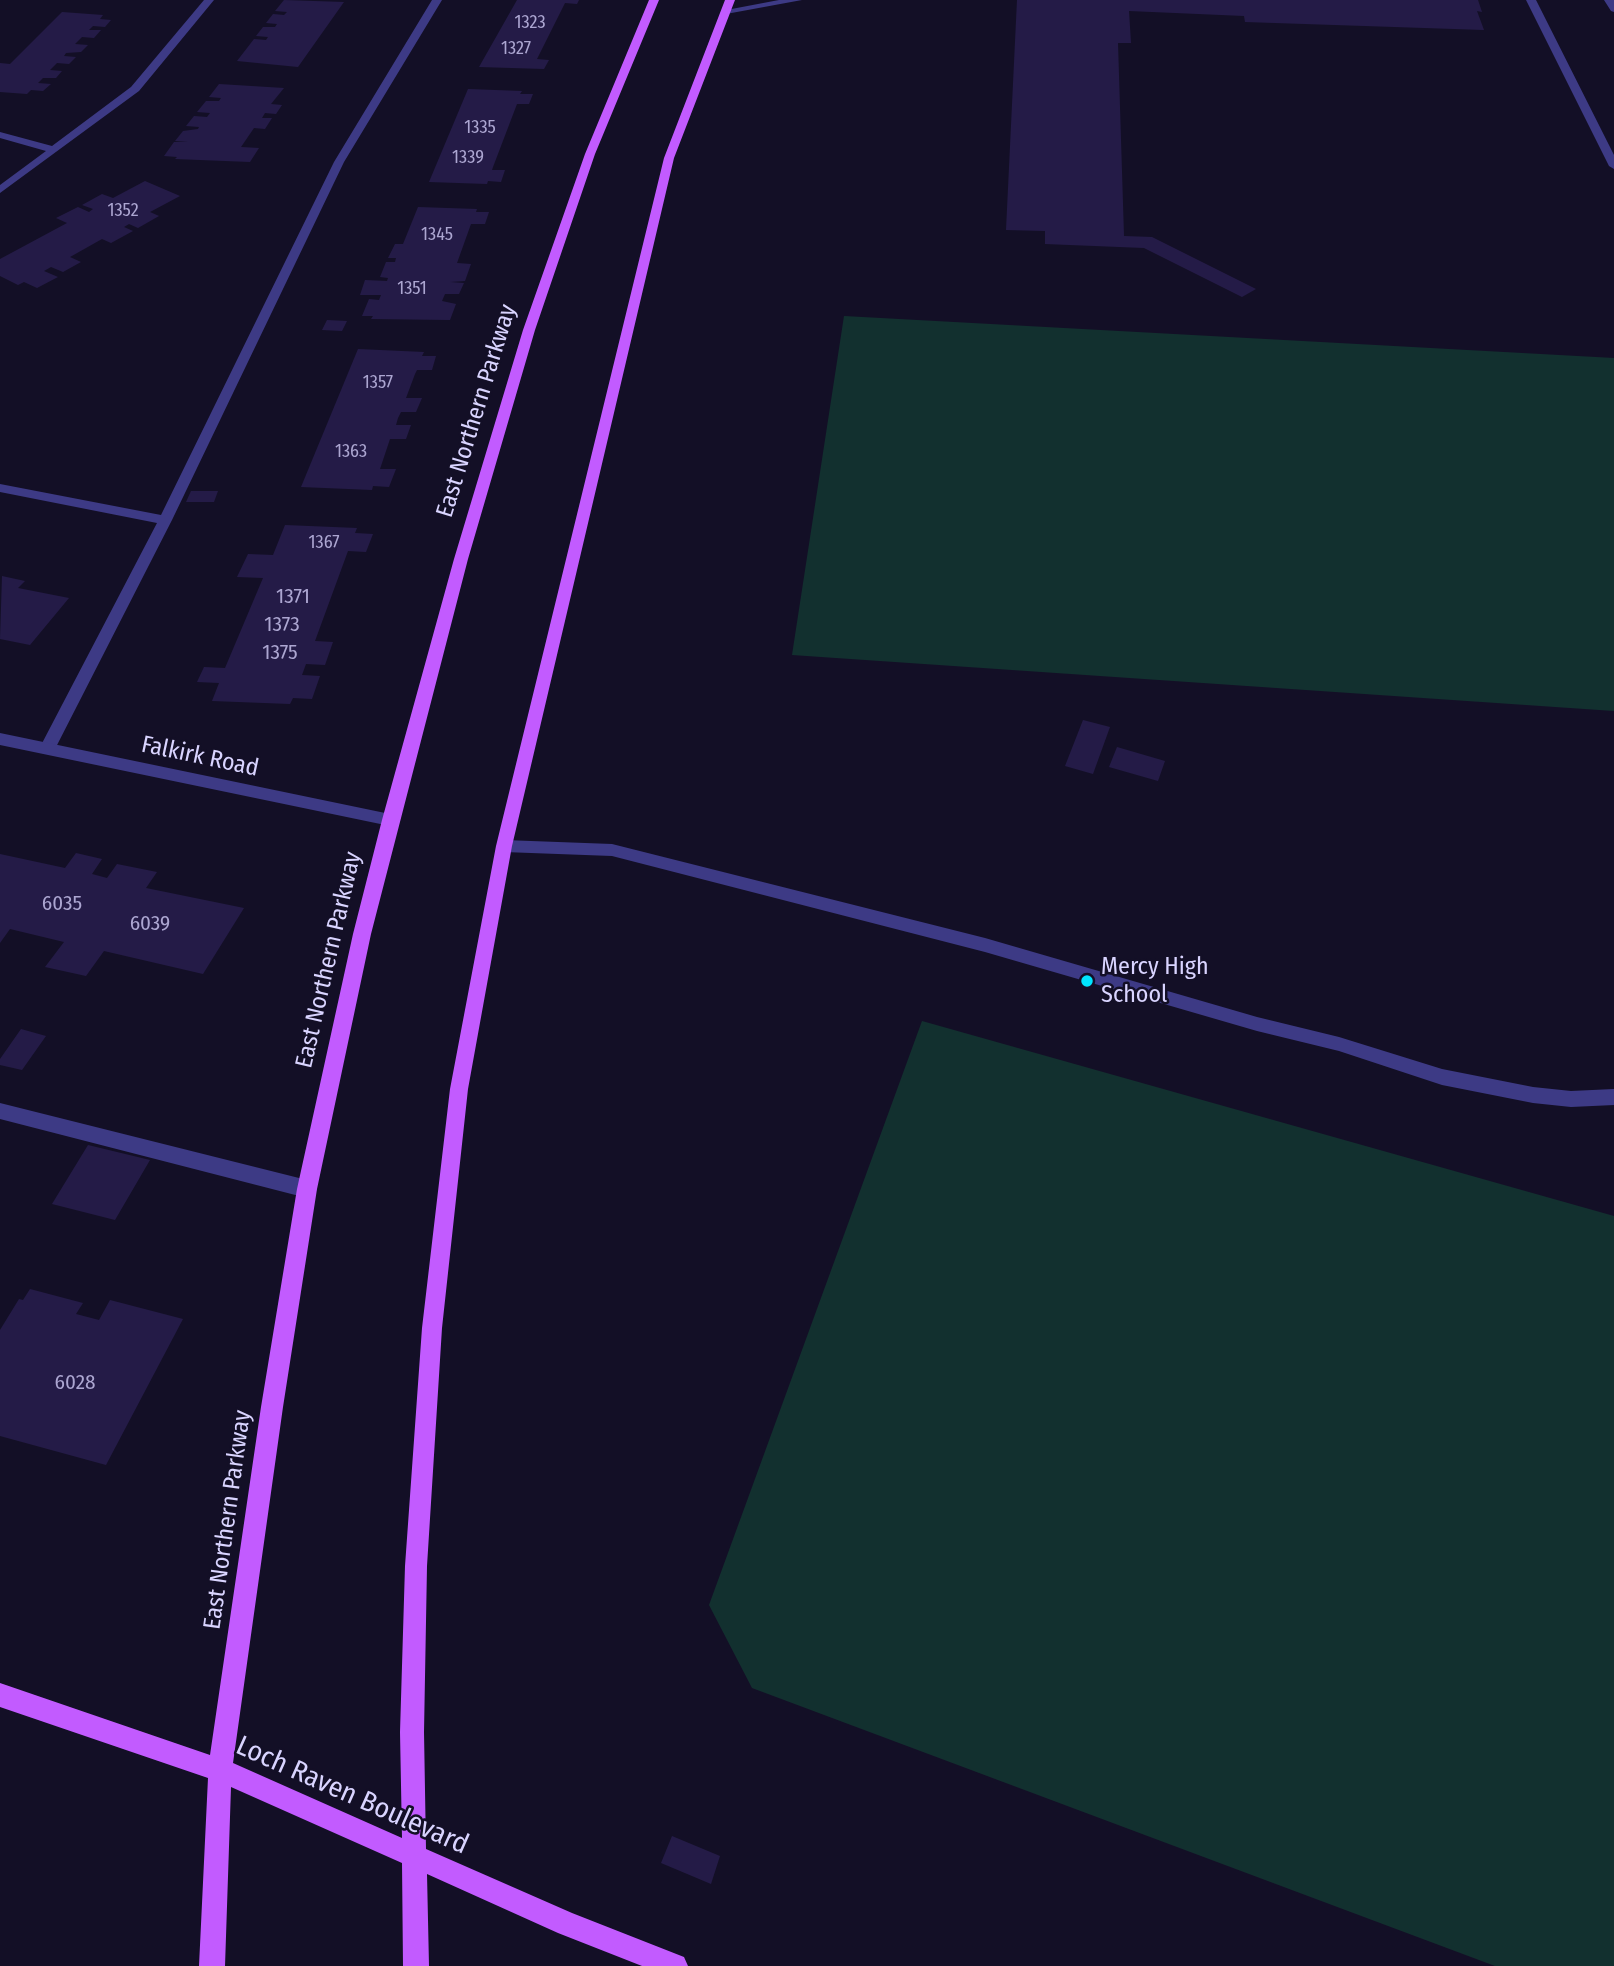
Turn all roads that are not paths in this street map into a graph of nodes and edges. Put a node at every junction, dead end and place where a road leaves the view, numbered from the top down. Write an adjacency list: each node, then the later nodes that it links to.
1 (209, 0): 10 (street)
2 (437, 0): 14 (street)
3 (654, 0): 17 (main road, East Northern Parkway)
4 (797, 0): 7 (street)
5 (1531, 0): 11 (street)
6 (1609, 0): 8 (street)
7 (728, 6): 18 (main road)
8 (1614, 9)
9 (0, 135): 10 (street)
10 (55, 150): 12 (street)
11 (1614, 166)
12 (0, 190)
13 (0, 488): 14 (street)
14 (165, 520): 16 (street)
15 (0, 739): 16 (street, Falkirk Road)
16 (47, 749): 17 (street, Falkirk Road)
17 (390, 820): 21 (main road, East Northern Parkway)
18 (504, 846): 19 (street); 24 (main road)
19 (1614, 1097)
20 (0, 1111): 21 (street)
21 (307, 1189): 23 (main road, East Northern Parkway)
22 (0, 1695): 23 (main road, Loch Raven Boulevard)
23 (219, 1770): 24 (main road, Loch Raven Boulevard); 25 (main road, East Northern Parkway)
24 (414, 1858): 26 (main road); 27 (main road, Loch Raven Boulevard)
25 (212, 1966)
26 (416, 1966)
27 (675, 1966)

